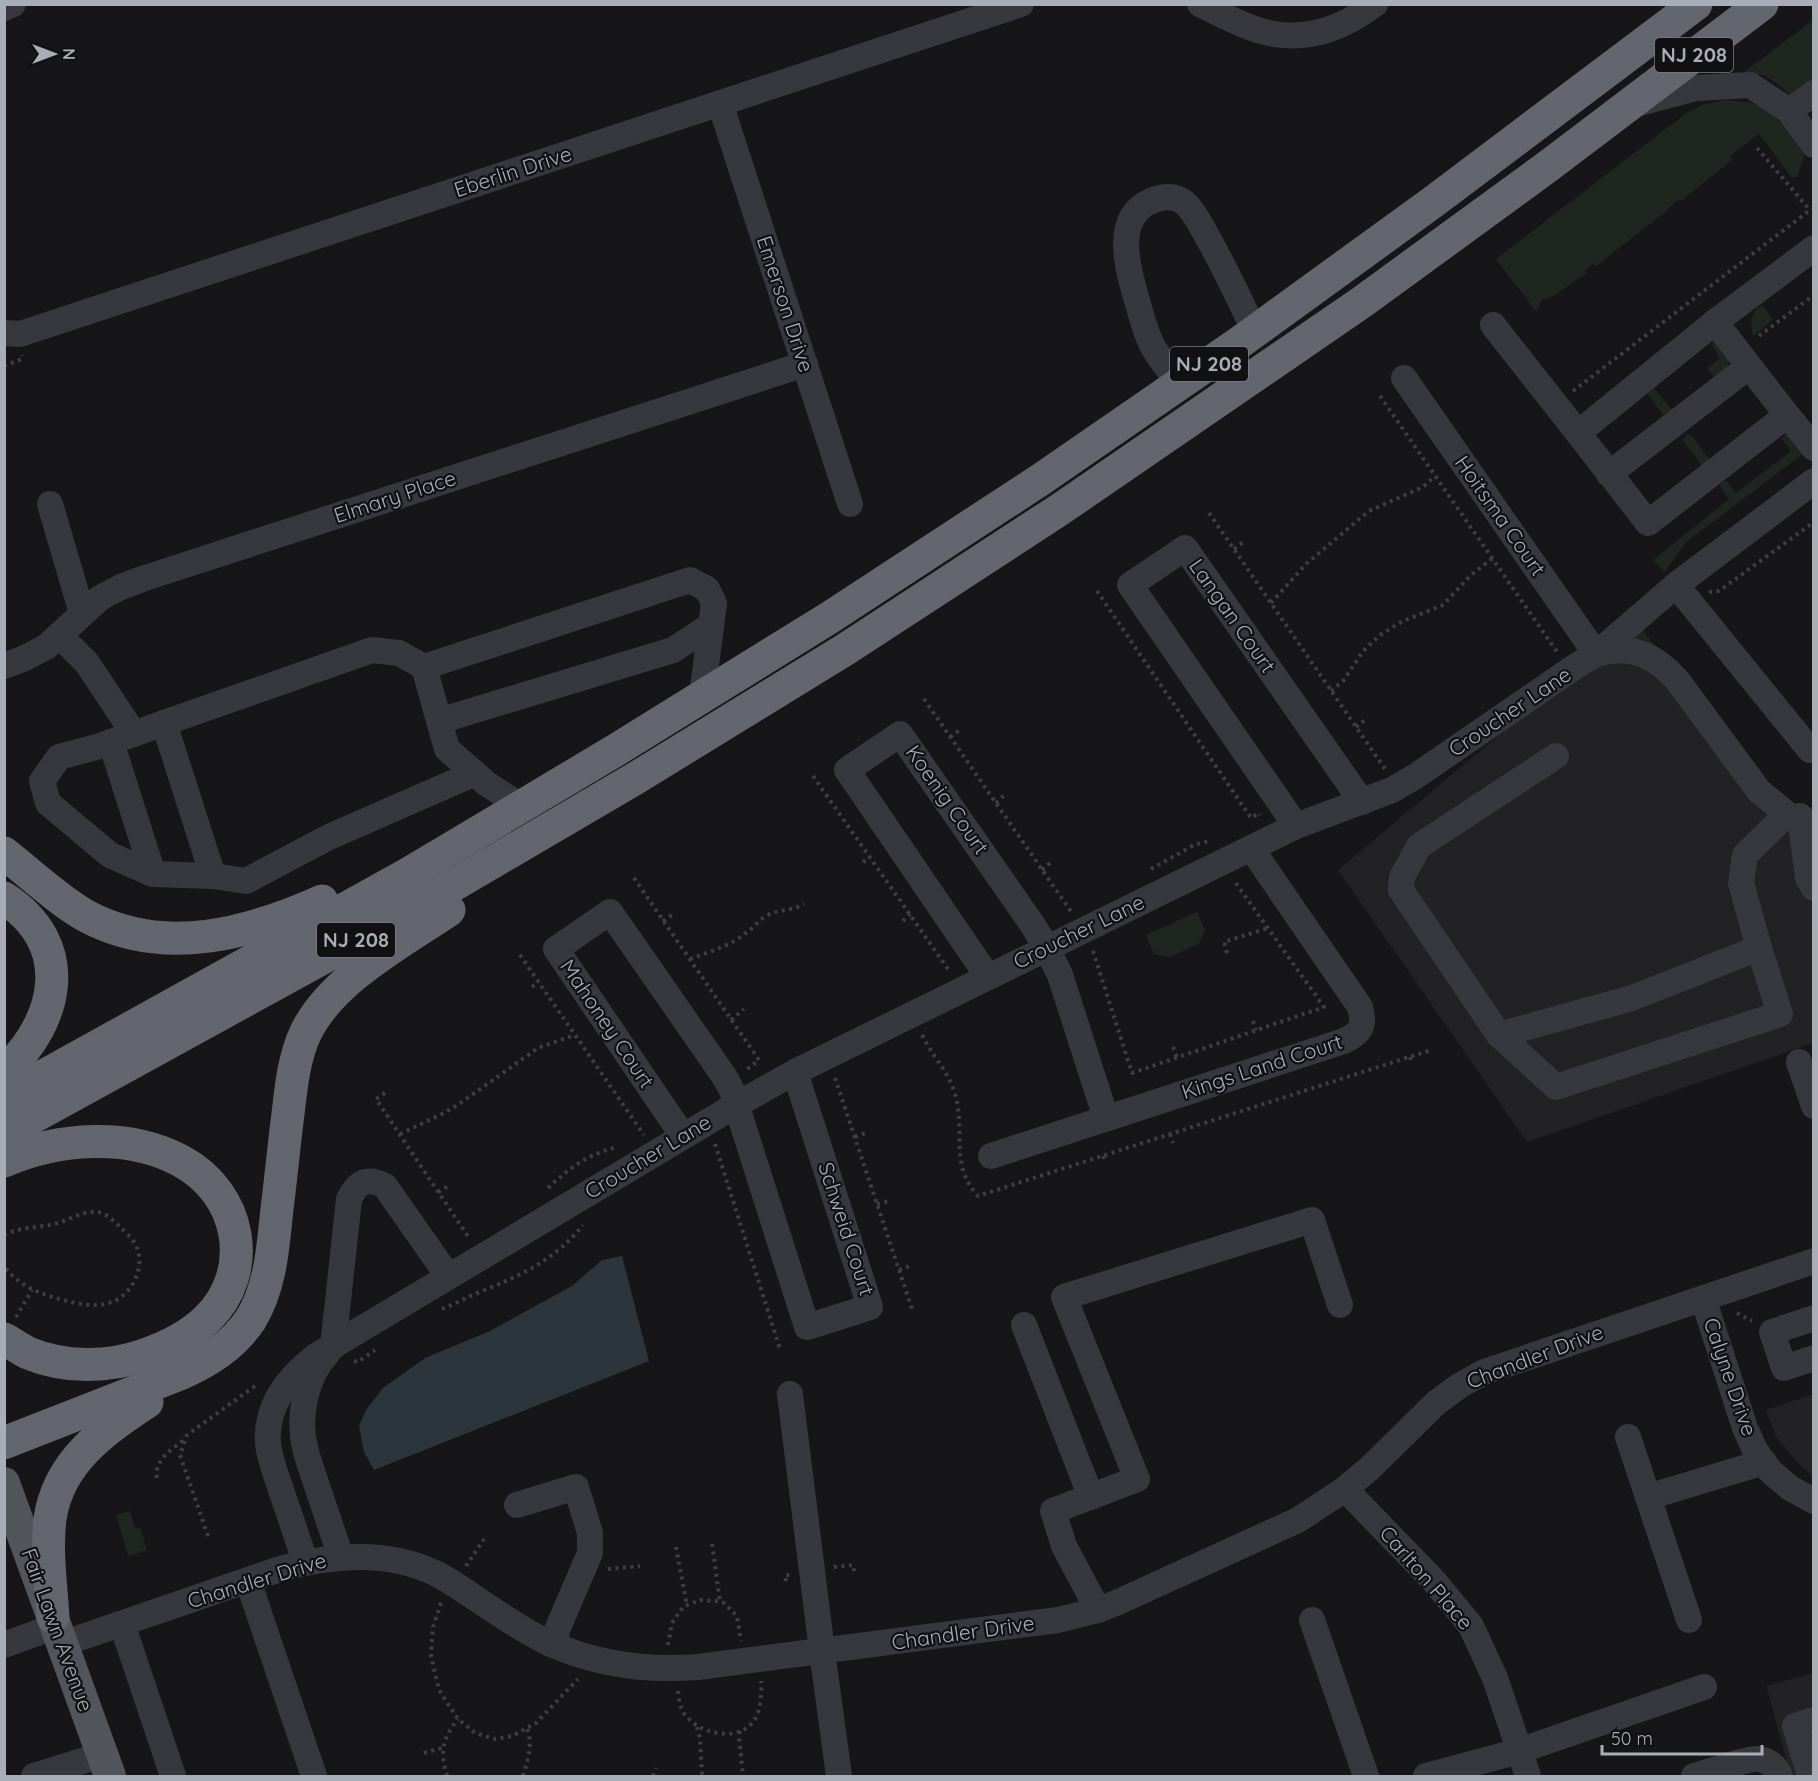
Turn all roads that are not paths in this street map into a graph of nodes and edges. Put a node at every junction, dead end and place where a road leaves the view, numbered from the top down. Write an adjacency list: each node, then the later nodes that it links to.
1 (13, 4): 7 (street)
2 (1021, 4): 9 (street, Eberlin Drive)
3 (1200, 4): 4 (street)
4 (1375, 4)
5 (1696, 4): 16 (highway, NJ 208)
6 (1762, 4): 10 (highway, NJ 208)
7 (4, 8)
8 (1814, 93): 11 (street)
9 (720, 103): 17 (street, Eberlin Drive); 18 (street, Emerson Drive)
10 (1627, 106): 11 (street); 40 (highway, NJ 208)
11 (1789, 111): 12 (street)
12 (1814, 145)
13 (1814, 248): 14 (street)
14 (1715, 322): 19 (street); 23 (street)
15 (1492, 325): 23 (street)
16 (1255, 332): 21 (highway, NJ 208); 21 (street)
17 (4, 333)
18 (805, 364): 28 (street, Emerson Drive); 30 (street, Elmary Place)
19 (1748, 367): 22 (street); 25 (street)
20 (1404, 378): 33 (street, Hoitsma Court)
21 (1180, 384): 36 (highway, NJ 208)
22 (1787, 415): 24 (street); 25 (street)
23 (1578, 433): 25 (street)
24 (1814, 448)
25 (1609, 474)
26 (1814, 481): 29 (street)
27 (50, 504): 30 (street)
28 (850, 504)
29 (1676, 585): 33 (street); 41 (street)
30 (82, 613): 32 (street, Elmary Place)
31 (711, 625): 35 (street); 36 (street); 37 (street)
32 (60, 636): 34 (street, Elmary Place); 39 (street)
33 (1596, 654): 44 (street, Croucher Lane); 46 (street, Croucher Lane)
34 (4, 666)
35 (424, 667): 37 (street); 38 (street)
36 (702, 696): 45 (highway, NJ 208)
37 (440, 722): 43 (street)
38 (164, 723): 39 (street); 51 (street)
39 (123, 738): 50 (street); 50 (street)
40 (702, 738): 65 (highway, NJ 208); 78 (highway)
41 (1814, 747)
42 (1556, 756): 57 (street)
43 (475, 773): 45 (street); 51 (street)
44 (1362, 802): 47 (street, Croucher Lane); 47 (street, Langan Court)
45 (517, 810): 49 (highway); 61 (highway, NJ 208)
46 (1800, 814): 52 (street); 55 (street)
47 (1296, 826): 48 (street, Croucher Lane)
48 (1251, 848): 54 (street, Croucher Lane); 64 (street, Kings Land Court)
49 (4, 852)
50 (153, 873): 51 (street)
51 (213, 876)
52 (1812, 880)
53 (4, 898): 59 (highway)
54 (1047, 948): 56 (street, Croucher Lane); 56 (street, Koenig Court); 64 (street, Koenig Court)
55 (1759, 948): 57 (street); 57 (street)
56 (988, 976): 60 (street, Croucher Lane)
57 (1498, 1035)
58 (1799, 1062): 63 (street)
59 (4, 1072)
60 (795, 1072): 62 (street, Croucher Lane); 62 (street, Schweid Court)
61 (4, 1098)
62 (736, 1104): 66 (street, Croucher Lane); 66 (street, Mahoney Court)
63 (1814, 1106)
64 (1106, 1118): 67 (street, Kings Land Court)
65 (4, 1133)
66 (683, 1136): 70 (street, Croucher Lane)
67 (991, 1156)
68 (4, 1161): 75 (highway)
69 (1812, 1270): 71 (street, Chandler Drive)
70 (448, 1276): 76 (street, Croucher Lane); 76 (street)
71 (1703, 1298): 82 (street, Calyne Drive); 83 (street, Chandler Drive)
72 (1340, 1305): 85 (street)
73 (1814, 1318): 77 (street)
74 (1024, 1325): 85 (street)
75 (8, 1332)
76 (342, 1353): 90 (street, Croucher Lane); 91 (street, Croucher Lane)
77 (1814, 1358)
78 (208, 1361): 81 (highway); 97 (highway)
79 (790, 1394): 100 (street)
80 (1628, 1437): 86 (street)
81 (4, 1443)
82 (1764, 1462): 86 (street); 87 (street, Calyne Drive)
83 (1345, 1489): 93 (street, Chandler Drive); 103 (street, Carlton Place)
84 (6, 1494): 89 (main road, Fair Lawn Avenue)
85 (1091, 1497): 93 (street)
86 (1648, 1497): 95 (street)
87 (1814, 1501)
88 (517, 1504): 99 (street)
89 (13, 1532): 97 (main road, Fair Lawn Avenue)
90 (341, 1557): 91 (street, Chandler Drive); 99 (street, Chandler Drive)
91 (305, 1562): 92 (street, Chandler Drive)
92 (248, 1581): 96 (street, Chandler Drive); 107 (street)
93 (1098, 1610): 100 (street, Chandler Drive)
94 (1312, 1620): 109 (street)
95 (1689, 1620)
96 (122, 1624): 97 (street, Chandler Drive); 106 (street)
97 (57, 1629): 98 (street, Chandler Drive); 104 (main road, Fair Lawn Avenue)
98 (6, 1642)
99 (556, 1646): 100 (street, Chandler Drive)
100 (822, 1652): 108 (street)
101 (1704, 1687): 103 (street)
102 (1814, 1720): 114 (street)
103 (1519, 1751): 110 (street); 111 (street, Carlton Place)
104 (106, 1766): 105 (street)
105 (34, 1776)
106 (173, 1776)
107 (314, 1776)
108 (839, 1776)
109 (1366, 1776)
110 (1426, 1776)
111 (1528, 1776)
112 (1694, 1776): 113 (street)
113 (1779, 1776)
114 (1810, 1776)

